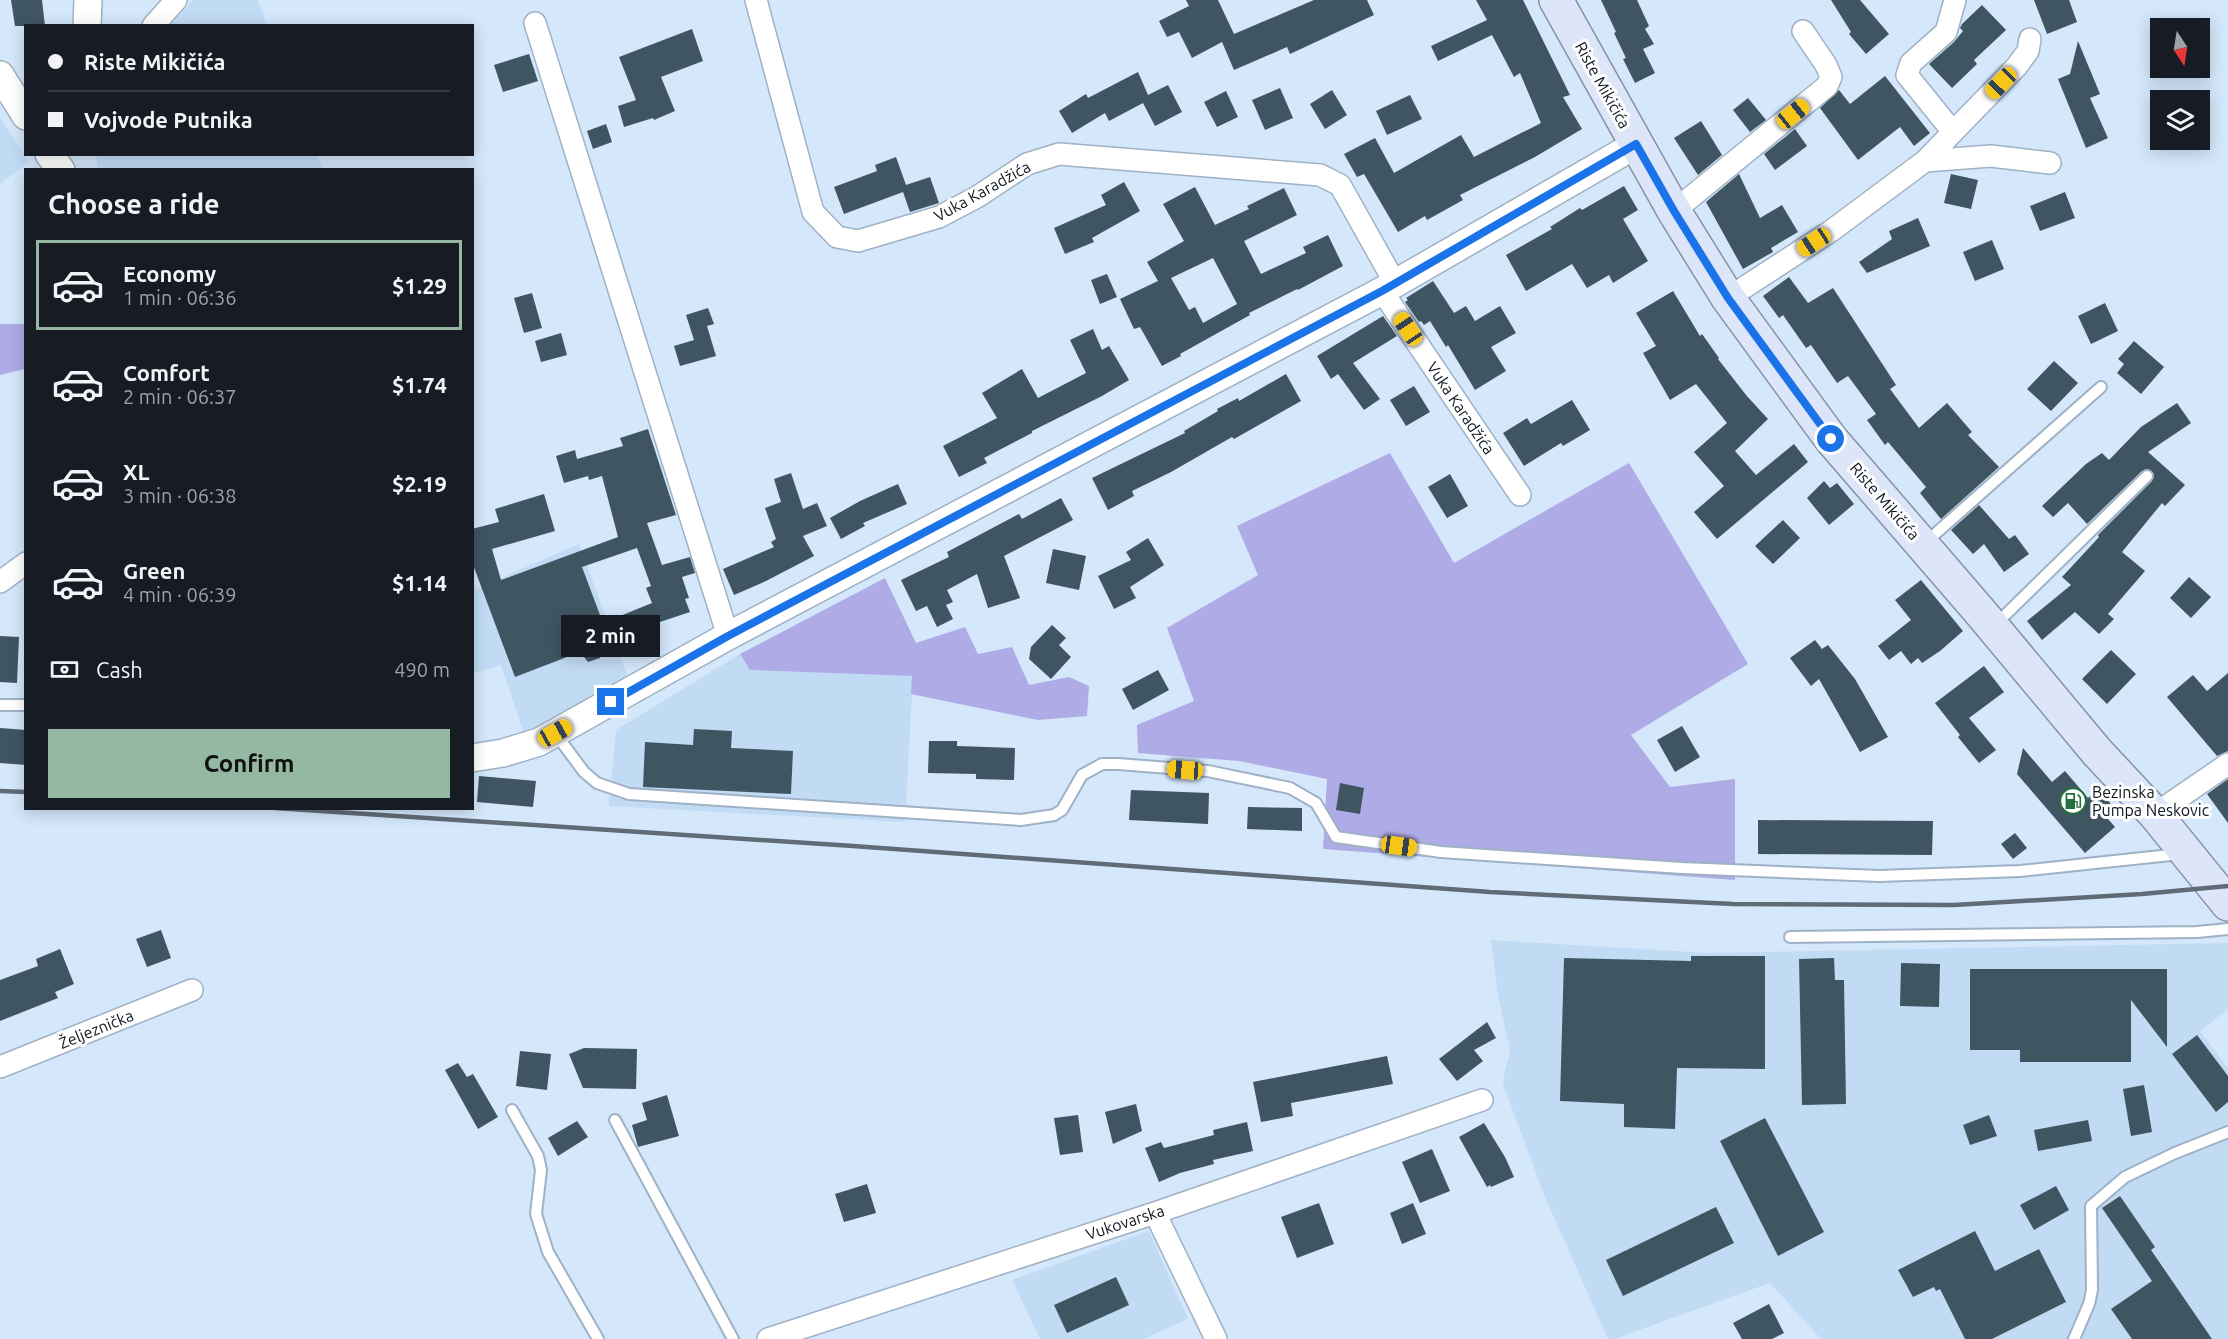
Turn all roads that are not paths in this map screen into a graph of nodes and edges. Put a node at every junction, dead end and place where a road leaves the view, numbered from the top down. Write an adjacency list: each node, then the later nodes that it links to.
1 (88, 0): 7 (street)
2 (176, 0): 8 (street)
3 (756, 0): 18 (street, Vuka Karadžića)
4 (1556, 0): 14 (main road, Riste Mikičića)
5 (1955, 0): 13 (street)
6 (535, 23): 27 (street)
7 (87, 24)
8 (155, 24)
9 (1803, 31): 17 (street)
10 (2031, 39): 13 (street)
11 (0, 75): 12 (street)
12 (24, 113)
13 (1953, 132): 15 (street)
14 (1636, 144): 17 (main road, Riste Mikičića); 18 (street)
15 (1925, 161): 16 (street); 19 (street)
16 (2050, 163)
17 (1674, 211): 19 (main road, Riste Mikičića)
18 (1388, 287): 22 (street, Vuka Karadžića); 27 (street)
19 (1728, 298): 23 (main road, Riste Mikičića)
20 (2101, 387): 23 (lane)
21 (2147, 476): 26 (lane)
22 (1520, 495)
23 (1923, 545): 26 (main road, Riste Mikičića)
24 (24, 564): 25 (street)
25 (0, 582)
26 (1993, 627): 33 (main road, Riste Mikičića)
27 (728, 636): 30 (street)
28 (0, 705): 29 (lane)
29 (24, 705)
30 (555, 733): 31 (street); 34 (lane)
31 (474, 758)
32 (2228, 764): 33 (street)
33 (2155, 814): 34 (main road, Riste Mikičića)
34 (2186, 853): 35 (main road, Riste Mikičića)
35 (2228, 904)
36 (2228, 928): 37 (lane)
37 (1790, 937)
38 (192, 990): 39 (street, Željeznička)
39 (0, 1067)
40 (1482, 1100): 44 (street, Vukovarska)
41 (512, 1110): 45 (lane)
42 (615, 1120): 46 (lane)
43 (2228, 1132): 49 (lane)
44 (1155, 1212): 47 (street, Vukovarska); 48 (street)
45 (598, 1339)
46 (734, 1339)
47 (768, 1339)
48 (1216, 1339)
49 (2073, 1339)

